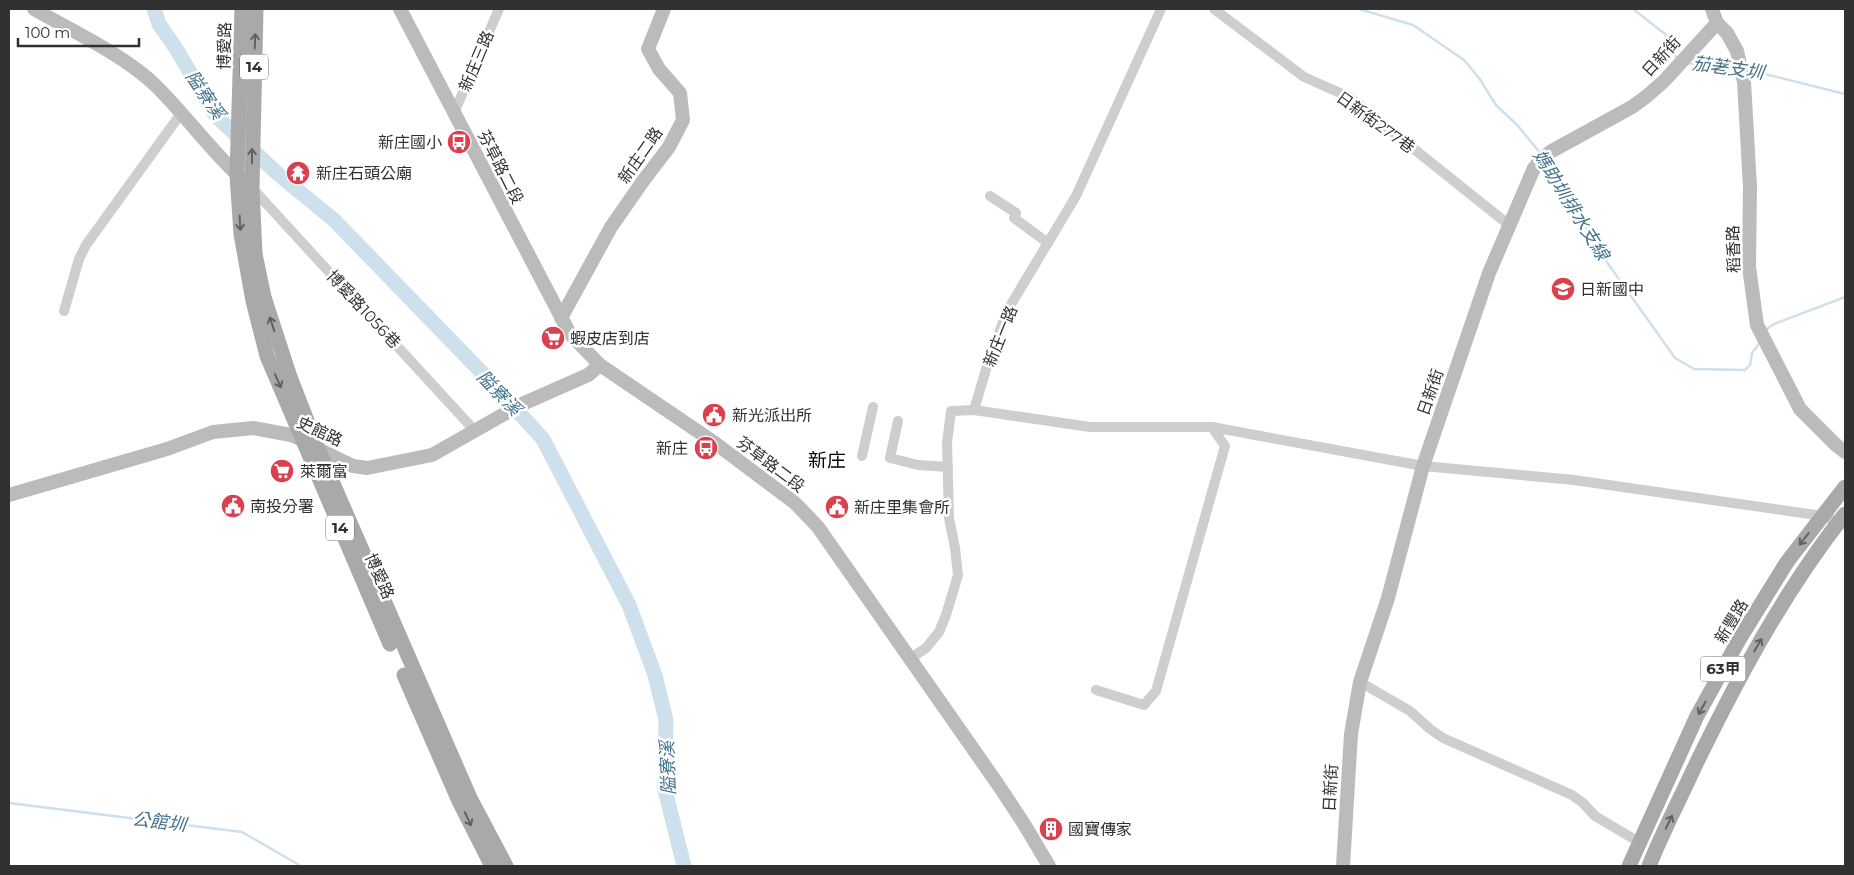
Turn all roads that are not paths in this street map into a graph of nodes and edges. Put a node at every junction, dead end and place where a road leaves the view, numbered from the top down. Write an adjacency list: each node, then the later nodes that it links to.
1 (34, 9): 11 (street)
2 (242, 9): 13 (main road, 博愛路 / 14)
3 (256, 9): 14 (main road, 博愛路 / 14, one-way to 3)
4 (400, 9): 12 (street, 芬草路二段)
5 (499, 9): 12 (street, 新庄三路)
6 (664, 9): 19 (street, 新庄二路)
7 (1160, 9): 17 (street, 新庄一路)
8 (1214, 9): 16 (street, 日新街277巷)
9 (1712, 9): 10 (street, 稻香路)
10 (1717, 23): 16 (street, 日新街); 28 (street, 稻香路)
11 (182, 112): 13 (street); 18 (street)
12 (454, 113): 19 (street, 芬草路二段)
13 (237, 175): 14 (street); 26 (main road, 博愛路 / 14, one-way to 26)
14 (252, 188): 25 (street, 博愛路1056巷); 27 (main road, 博愛路 / 14, one-way to 14)
15 (990, 196): 17 (street)
16 (1509, 225): 30 (street, 日新街)
17 (1048, 243): 22 (street, 新庄一路)
18 (64, 311)
19 (561, 318): 20 (street, 芬草路二段)
20 (600, 365): 25 (street, 史館路); 36 (street, 芬草路二段)
21 (873, 407): 29 (street)
22 (974, 410): 24 (street); 31 (street)
23 (898, 421): 31 (street)
24 (1212, 427): 30 (street); 38 (street)
25 (478, 429): 27 (street, 史館路)
26 (304, 440): 27 (street, 史館路); 33 (street, 史館路); 40 (main road, 博愛路 / 14, one-way to 40)
27 (318, 449): 41 (main road, 博愛路 / 14)
28 (1845, 452)
29 (862, 456)
30 (1423, 466): 34 (street); 37 (street, 日新街)
31 (948, 467): 36 (street)
32 (1845, 487): 34 (main road, 新豐路 / 63甲)
33 (9, 495)
34 (1823, 516): 35 (street); 39 (main road, 新豐路 / 63甲, one-way to 39)
35 (1843, 520): 45 (main road, 63甲, one-way to 35)
36 (911, 658): 42 (street, 芬草路二段)
37 (1360, 682): 39 (street); 43 (street, 日新街)
38 (1096, 690)
39 (1639, 842): 44 (main road, 新豐路 / 63甲)
40 (492, 866)
41 (506, 866)
42 (1049, 866)
43 (1343, 866)
44 (1629, 866)
45 (1649, 866)

